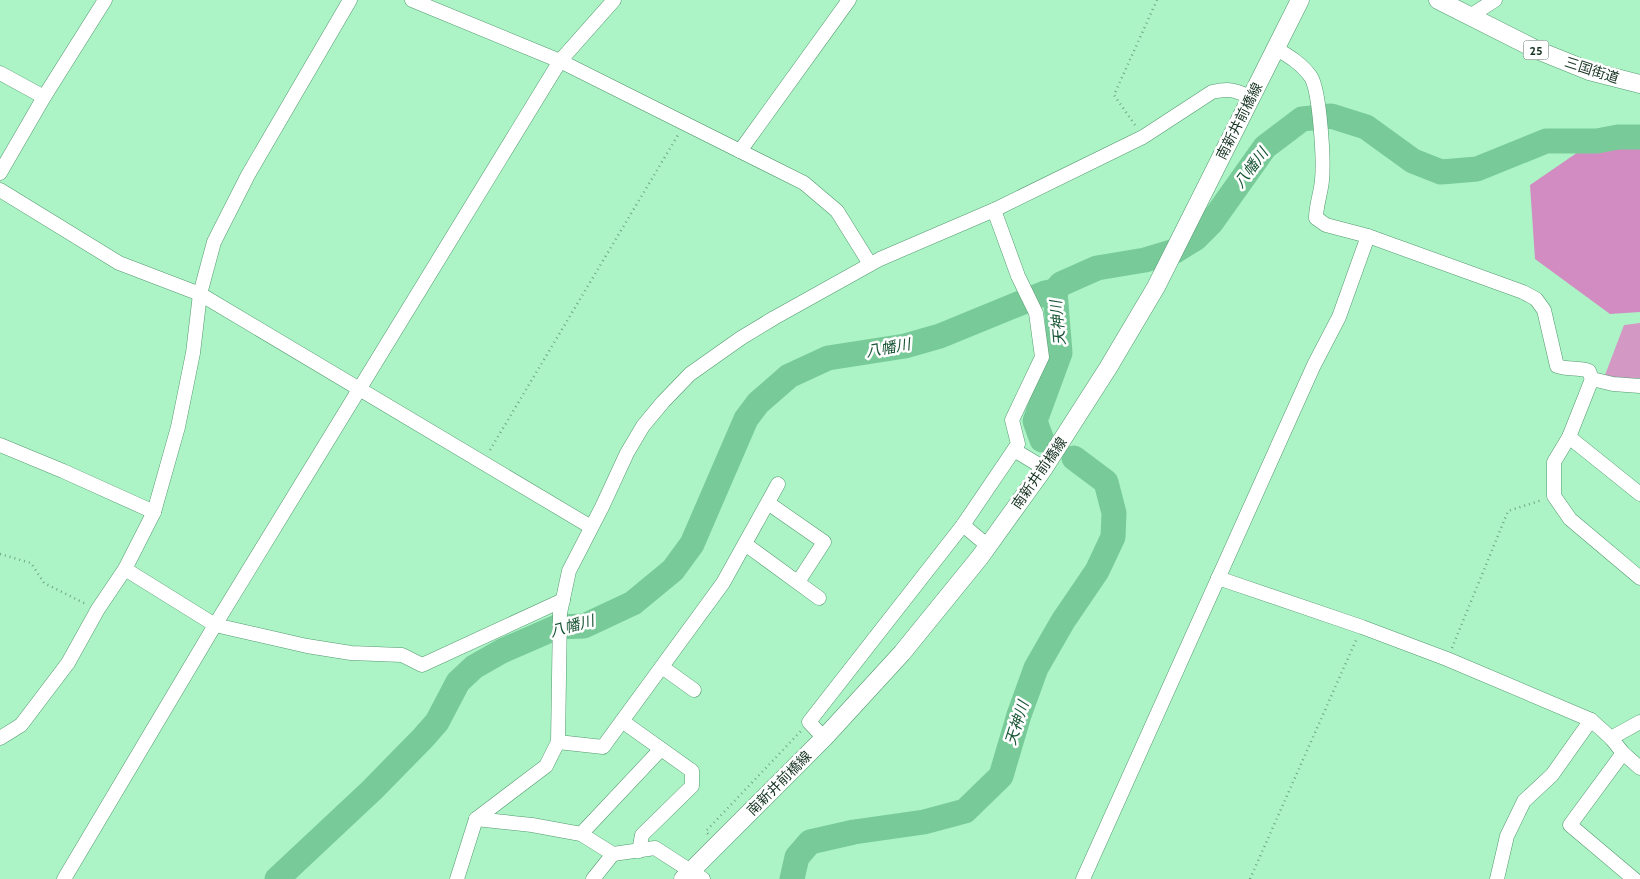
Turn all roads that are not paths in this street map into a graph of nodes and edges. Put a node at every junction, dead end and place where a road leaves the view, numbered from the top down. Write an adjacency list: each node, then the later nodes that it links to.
1 (105, 0): 15 (street)
2 (350, 0): 23 (street)
3 (412, 0): 9 (street)
4 (614, 0): 12 (street)
5 (849, 0): 17 (street)
6 (1300, 0): 11 (main road, 南新井前橋線)
7 (1438, 0): 10 (main road, 三国街道 / 25)
8 (1495, 0): 10 (street)
9 (437, 5): 12 (street)
10 (1470, 16): 14 (main road, 三国街道 / 25)
11 (1275, 48): 16 (main road, 南新井前橋線); 21 (street)
12 (560, 61): 17 (street); 26 (street)
13 (0, 74): 15 (street)
14 (1640, 84)
15 (44, 97): 18 (street)
16 (1251, 98): 20 (street); 30 (main road, 南新井前橋線)
17 (740, 150): 22 (street)
18 (0, 173)
19 (0, 190): 23 (street)
20 (994, 210): 22 (street); 29 (street)
21 (1368, 236): 24 (street); 40 (street)
22 (870, 264): 36 (street)
23 (200, 294): 26 (street); 34 (street)
24 (1592, 379): 25 (street); 27 (street)
25 (1640, 386)
26 (359, 388): 36 (street); 45 (street)
27 (1569, 436): 32 (street); 41 (street)
28 (0, 445): 34 (street)
29 (1014, 450): 30 (street); 35 (street)
30 (1044, 468): 38 (main road, 南新井前橋線)
31 (778, 484): 33 (street)
32 (1640, 494)
33 (768, 503): 37 (street); 42 (street)
34 (154, 512): 39 (street)
35 (963, 525): 38 (street); 52 (street)
36 (591, 527): 44 (street)
37 (745, 544): 42 (street); 46 (street)
38 (988, 546): 52 (main road, 南新井前橋線)
39 (125, 569): 45 (street); 51 (street)
40 (1218, 578): 48 (street); 66 (street)
41 (1640, 578)
42 (798, 582): 43 (street)
43 (820, 598)
44 (562, 606): 45 (street); 54 (street)
45 (215, 625): 63 (street)
46 (662, 667): 47 (street); 49 (street)
47 (694, 690)
48 (1591, 720): 53 (street); 67 (street)
49 (622, 721): 54 (street); 55 (street)
50 (1640, 722): 53 (street)
51 (0, 738)
52 (824, 738): 62 (main road, 南新井前橋線)
53 (1610, 738): 56 (street)
54 (558, 742): 58 (street)
55 (661, 749): 59 (street); 60 (street)
56 (1623, 753): 57 (street); 68 (street)
57 (1640, 768)
58 (476, 819): 59 (street); 64 (street)
59 (581, 834): 61 (street)
60 (639, 850): 61 (street); 62 (street)
61 (613, 854): 65 (street)
62 (693, 876)
63 (64, 879)
64 (457, 879)
65 (593, 879)
66 (1083, 879)
67 (1497, 879)
68 (1634, 879)

